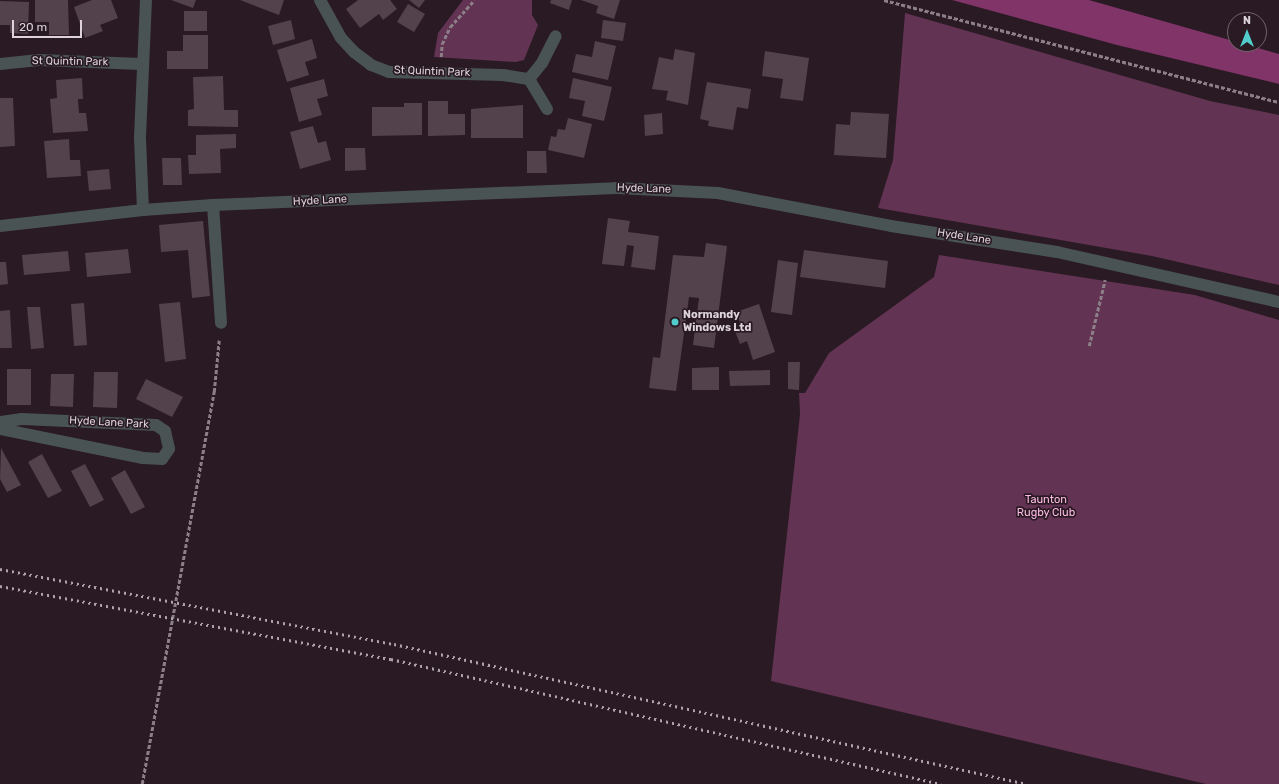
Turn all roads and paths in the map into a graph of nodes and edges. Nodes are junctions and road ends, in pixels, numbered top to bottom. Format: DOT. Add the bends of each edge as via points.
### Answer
graph roads {
  1 [pos="146,0"];
  2 [pos="320,0"];
  3 [pos="474,0"];
  4 [pos="884,0"];
  5 [pos="556,36"];
  6 [pos="0,64"];
  7 [pos="141,64"];
  8 [pos="440,72"];
  9 [pos="529,79"];
  10 [pos="1279,102"];
  11 [pos="547,109"];
  12 [pos="213,205"];
  13 [pos="143,210"];
  14 [pos="0,226"];
  15 [pos="1109,263"];
  16 [pos="1279,302"];
  17 [pos="221,323"];
  18 [pos="1089,346"];
  19 [pos="0,422"];
  20 [pos="0,430"];
  21 [pos="142,784"];
  1 -- 7 [label="street"];
  2 -- 8 [label="street, St Quintin Park" via="341,38 371,65 389,72"];
  3 -- 8 [label="path" via="450,27 442,44"];
  4 -- 10 [label="path"];
  5 -- 9 [label="street" via="542,64"];
  6 -- 7 [label="street, St Quintin Park" via="39,60"];
  7 -- 13 [label="street"];
  8 -- 9 [label="street, St Quintin Park"];
  9 -- 11 [label="street"];
  12 -- 13 [label="street, Hyde Lane"];
  12 -- 15 [label="street, Hyde Lane" via="616,188 718,193"];
  12 -- 17 [label="street"];
  13 -- 14 [label="street, Hyde Lane"];
  15 -- 16 [label="street, Hyde Lane"];
  15 -- 18 [label="path"];
  17 -- 21 [label="path" via="214,392"];
  19 -- 20 [label="street, Hyde Lane Park" via="22,419 156,425 165,431 169,449 162,459 143,458"];
}
